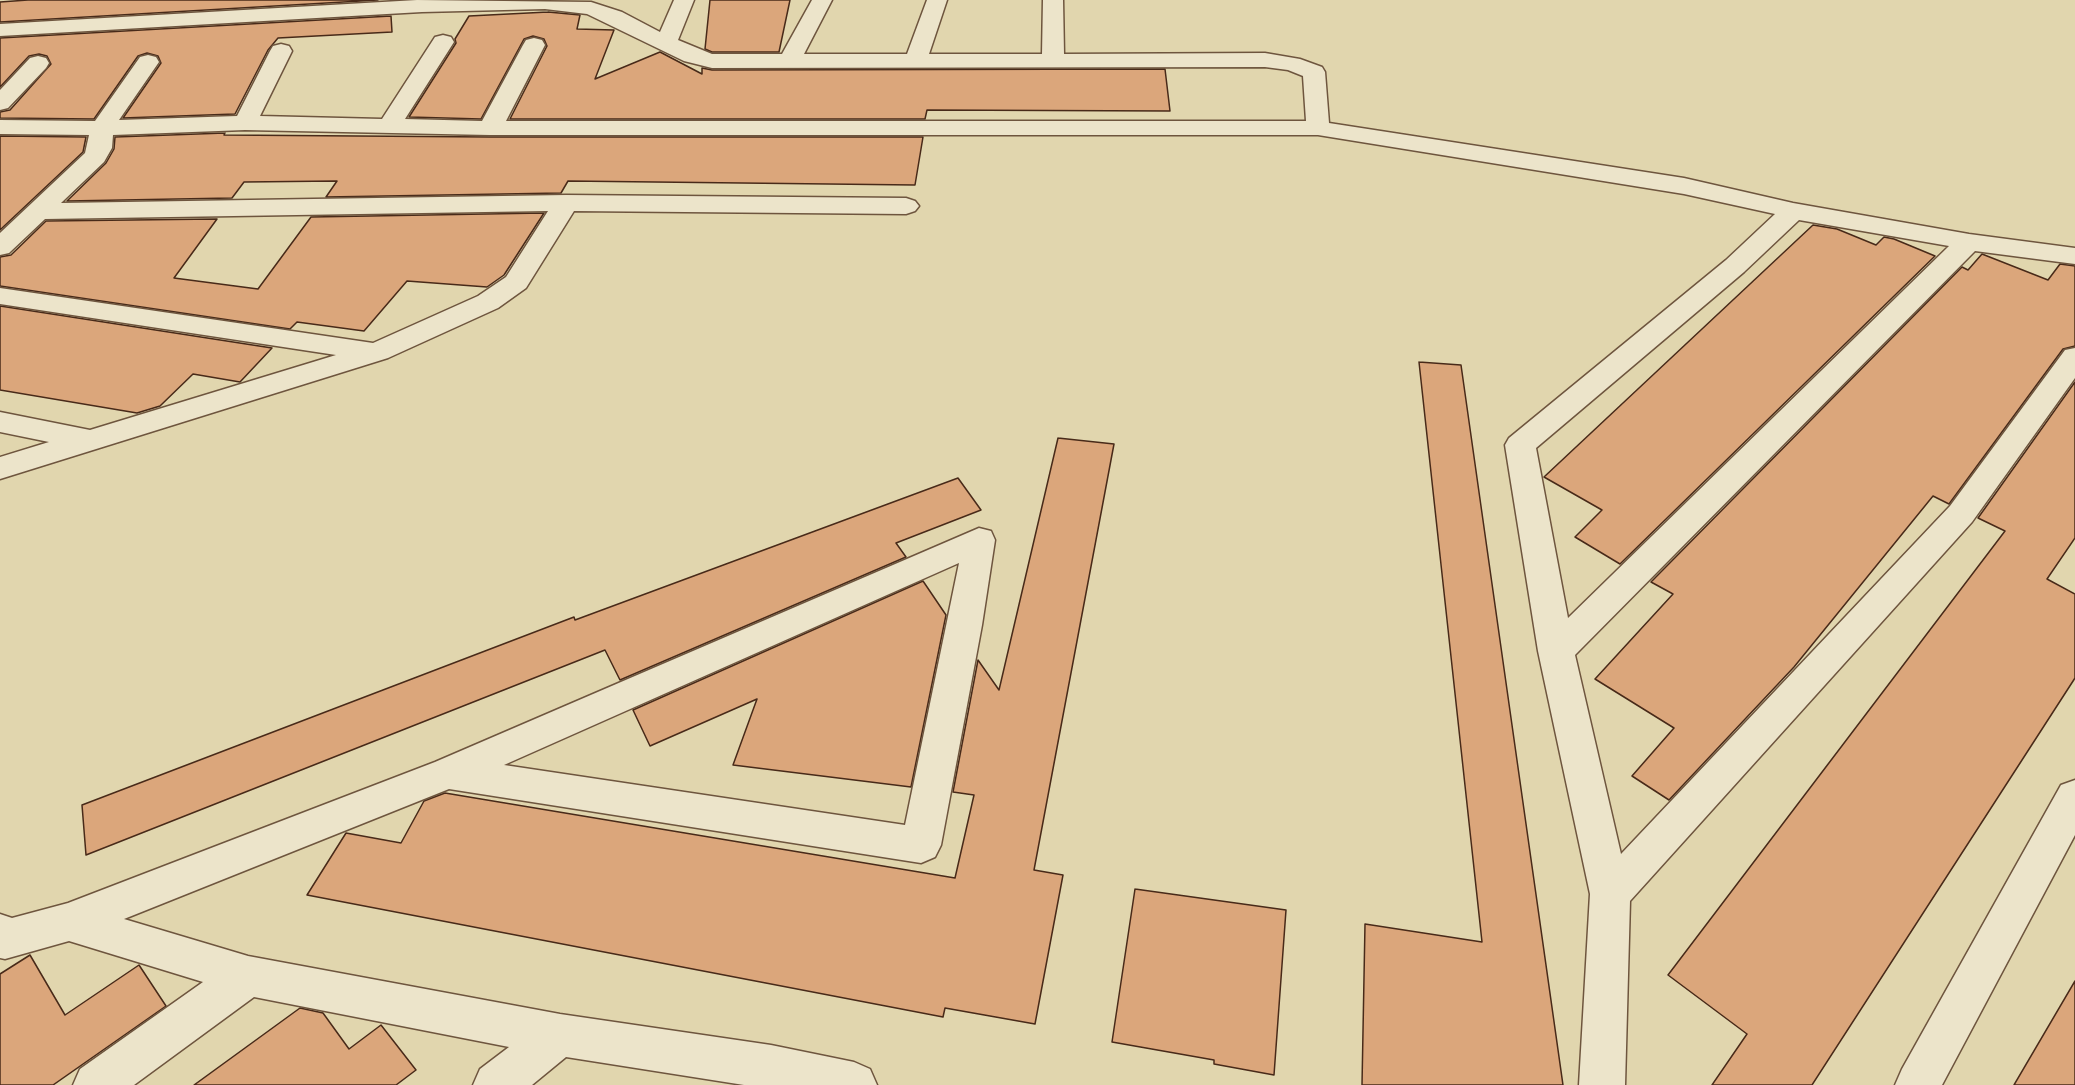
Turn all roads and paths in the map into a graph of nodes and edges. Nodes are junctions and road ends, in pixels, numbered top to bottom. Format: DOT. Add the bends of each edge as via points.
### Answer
graph roads {
  1 [pos="684,0"];
  2 [pos="822,0"];
  3 [pos="937,0"];
  4 [pos="1053,0"];
  5 [pos="545,1"];
  6 [pos="423,3"];
  7 [pos="0,30"];
  8 [pos="442,42"];
  9 [pos="666,44"];
  10 [pos="534,45"];
  11 [pos="282,51"];
  12 [pos="916,59"];
  13 [pos="1053,59"];
  14 [pos="148,62"];
  15 [pos="789,62"];
  16 [pos="39,63"];
  17 [pos="0,103"];
  18 [pos="245,123"];
  19 [pos="390,124"];
  20 [pos="0,128"];
  21 [pos="102,128"];
  22 [pos="490,128"];
  23 [pos="1318,128"];
  24 [pos="566,203"];
  25 [pos="906,206"];
  26 [pos="39,211"];
  27 [pos="1793,211"];
  28 [pos="1970,242"];
  29 [pos="0,247"];
  30 [pos="2075,256"];
  31 [pos="0,296"];
  32 [pos="378,352"];
  33 [pos="2075,357"];
  34 [pos="0,422"];
  35 [pos="90,439"];
  36 [pos="0,468"];
  37 [pos="1556,651"];
  38 [pos="448,773"];
  39 [pos="2075,797"];
  40 [pos="1610,894"];
  41 [pos="69,922"];
  42 [pos="2,938"];
  43 [pos="248,976"];
  44 [pos="560,1035"];
  45 [pos="762,1076"];
  46 [pos="96,1085"];
  47 [pos="496,1085"];
  48 [pos="854,1085"];
  49 [pos="1602,1085"];
  50 [pos="1918,1085"];
  1 -- 9 [label="street"];
  2 -- 15 [label="street"];
  3 -- 12 [label="street"];
  4 -- 13 [label="street"];
  5 -- 6 [label="street"];
  5 -- 9 [label="street" via="614,16"];
  6 -- 7 [label="street"];
  8 -- 19 [label="street"];
  9 -- 15 [label="street" via="712,61"];
  10 -- 22 [label="street"];
  11 -- 18 [label="street"];
  12 -- 13 [label="street"];
  12 -- 15 [label="street"];
  13 -- 23 [label="street" via="1265,60 1292,64 1314,72"];
  14 -- 21 [label="street"];
  16 -- 17 [label="street"];
  18 -- 19 [label="street"];
  18 -- 21 [label="street"];
  19 -- 22 [label="street"];
  20 -- 21 [label="street"];
  21 -- 26 [label="street" via="100,148 94,157"];
  22 -- 23 [label="street"];
  23 -- 27 [label="street" via="1684,186"];
  24 -- 25 [label="street"];
  24 -- 26 [label="street"];
  24 -- 32 [label="street" via="516,282 488,302"];
  26 -- 29 [label="street"];
  27 -- 28 [label="street"];
  27 -- 37 [label="street" via="1735,266 1520,446"];
  28 -- 30 [label="street"];
  28 -- 37 [label="street"];
  31 -- 32 [label="street"];
  32 -- 35 [label="street"];
  33 -- 40 [label="street" via="1961,514"];
  34 -- 35 [label="street"];
  35 -- 36 [label="street"];
  37 -- 40 [label="street"];
  38 -- 38 [label="street" via="849,597 980,540 921,845"];
  38 -- 41 [label="street"];
  39 -- 50 [label="street"];
  40 -- 49 [label="street"];
  41 -- 42 [label="street"];
  41 -- 43 [label="street"];
  43 -- 44 [label="street"];
  43 -- 46 [label="street"];
  44 -- 45 [label="street"];
  44 -- 47 [label="street"];
  45 -- 48 [label="street"];
}
